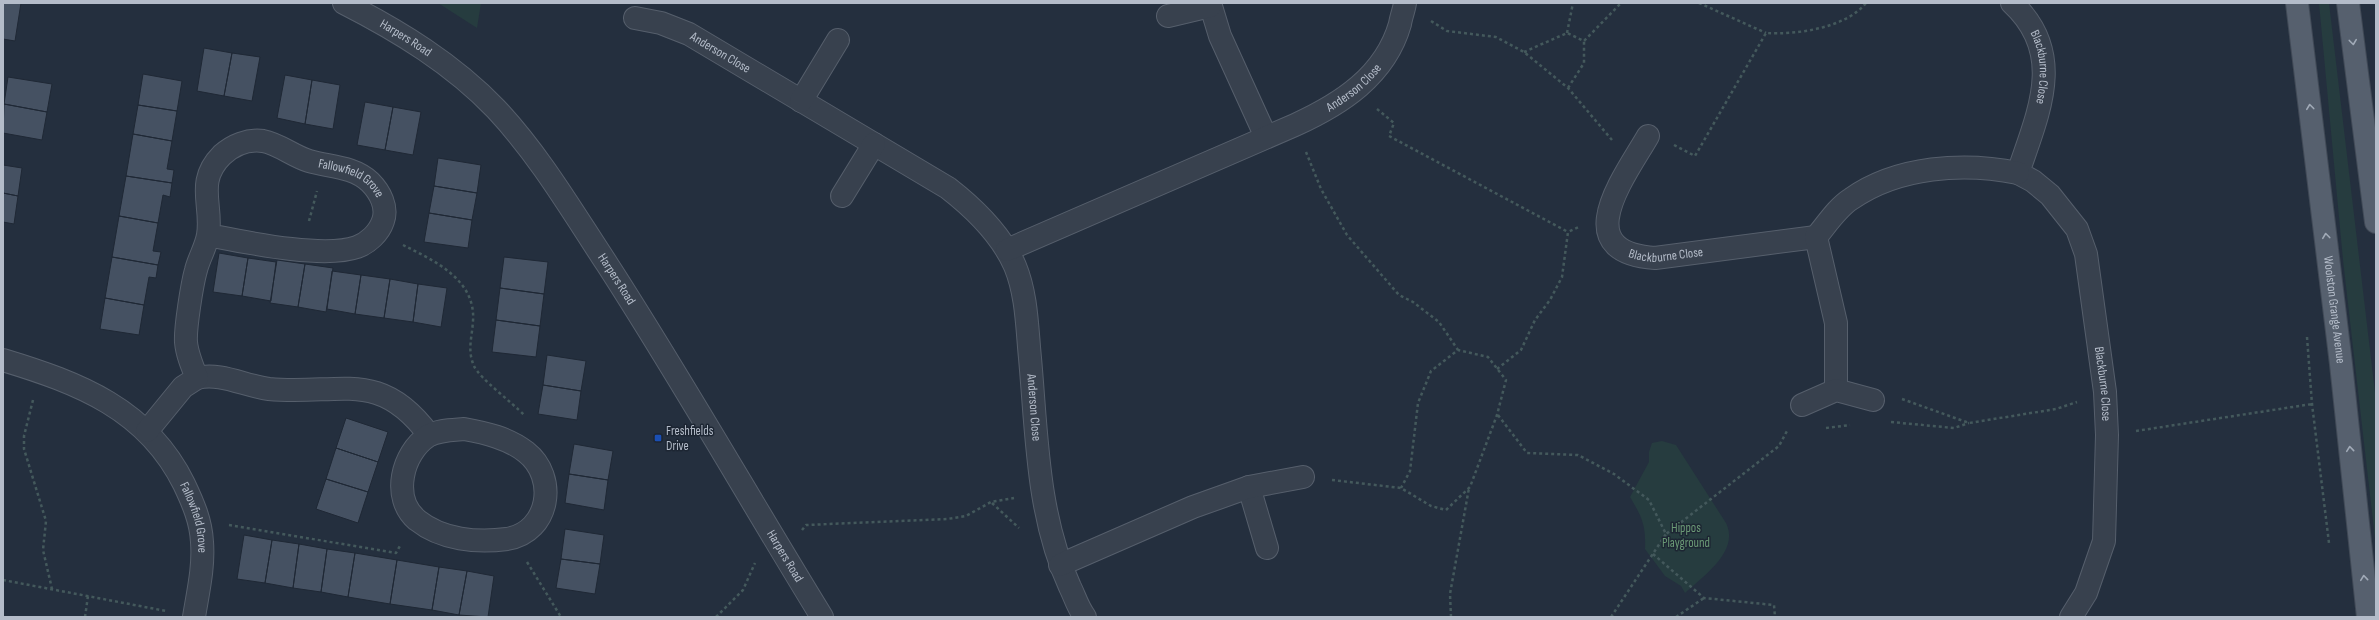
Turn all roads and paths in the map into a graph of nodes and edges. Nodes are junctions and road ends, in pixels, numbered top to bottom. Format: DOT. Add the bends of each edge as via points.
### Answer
graph roads {
  1 [pos="344,3"];
  2 [pos="1573,3"];
  3 [pos="1621,3"];
  4 [pos="1699,3"];
  5 [pos="1866,3"];
  6 [pos="2297,3"];
  7 [pos="2348,3"];
  8 [pos="1210,4"];
  9 [pos="1405,4"];
  10 [pos="2020,6"];
  11 [pos="1168,16"];
  12 [pos="634,18"];
  13 [pos="1566,33"];
  14 [pos="1766,34"];
  15 [pos="838,40"];
  16 [pos="1584,41"];
  17 [pos="1524,52"];
  18 [pos="1568,88"];
  19 [pos="1355,92"];
  20 [pos="800,101"];
  21 [pos="1295,126"];
  22 [pos="1648,136"];
  23 [pos="1266,137"];
  24 [pos="874,144"];
  25 [pos="324,164"];
  26 [pos="1632,164"];
  27 [pos="2018,173"];
  28 [pos="842,196"];
  29 [pos="1607,216"];
  30 [pos="2376,222"];
  31 [pos="379,230"];
  32 [pos="1568,232"];
  33 [pos="208,235"];
  34 [pos="1816,237"];
  35 [pos="302,249"];
  36 [pos="1006,250"];
  37 [pos="1458,350"];
  38 [pos="3,360"];
  39 [pos="1497,369"];
  40 [pos="40,371"];
  41 [pos="197,378"];
  42 [pos="1836,390"];
  43 [pos="2105,392"];
  44 [pos="1873,400"];
  45 [pos="2312,404"];
  46 [pos="1802,405"];
  47 [pos="1497,415"];
  48 [pos="528,420"];
  49 [pos="147,431"];
  50 [pos="429,435"];
  51 [pos="2107,435"];
  52 [pos="1303,477"];
  53 [pos="1250,487"];
  54 [pos="1470,487"];
  55 [pos="1401,488"];
  56 [pos="992,502"];
  57 [pos="199,520"];
  58 [pos="417,520"];
  59 [pos="797,534"];
  60 [pos="1666,534"];
  61 [pos="512,538"];
  62 [pos="1267,548"];
  63 [pos="1653,554"];
  64 [pos="756,561"];
  65 [pos="1060,565"];
  66 [pos="3,580"];
  67 [pos="52,590"];
  68 [pos="88,596"];
  69 [pos="1704,598"];
  70 [pos="85,617"];
  71 [pos="194,617"];
  72 [pos="561,617"];
  73 [pos="716,617"];
  74 [pos="822,617"];
  75 [pos="1084,617"];
  76 [pos="1451,617"];
  77 [pos="1611,617"];
  78 [pos="1676,617"];
  79 [pos="1775,617"];
  80 [pos="2071,617"];
  81 [pos="2368,617"];
  1 -- 74 [label="street, Harpers Road" via="393,28 446,66 496,108 538,158 637,310"];
  2 -- 13 [label="path"];
  3 -- 16 [label="path"];
  4 -- 14 [label="path"];
  5 -- 14 [label="path" via="1857,14 1809,31"];
  81 -- 6 [label="main road, Woolston Grange Avenue, one-way" via="2341,364"];
  7 -- 30 [label="main road, one-way"];
  8 -- 11 [label="street"];
  8 -- 23 [label="street" via="1220,36"];
  9 -- 17 [label="path" via="1447,31 1496,37"];
  9 -- 19 [label="street, Anderson Close" via="1396,37 1385,57"];
  10 -- 27 [label="street, Blackburne Close" via="2039,42 2045,78 2042,100"];
  12 -- 20 [label="street, Anderson Close" via="661,23 689,34"];
  13 -- 16 [label="path"];
  13 -- 17 [label="path"];
  14 -- 22 [label="path" via="1695,156 1679,146"];
  15 -- 20 [label="street"];
  16 -- 18 [label="path" via="1584,63"];
  17 -- 18 [label="path"];
  18 -- 26 [label="path"];
  19 -- 21 [label="street, Anderson Close" via="1338,104"];
  19 -- 32 [label="path" via="1394,123 1389,136"];
  20 -- 24 [label="street, Anderson Close"];
  21 -- 23 [label="street, Anderson Close"];
  21 -- 37 [label="path" via="1321,189 1347,235 1400,295 1439,322"];
  22 -- 26 [label="street"];
  23 -- 36 [label="street, Anderson Close"];
  24 -- 28 [label="street"];
  24 -- 36 [label="street, Anderson Close" via="948,188 968,204 984,220"];
  25 -- 31 [label="street, Fallowfield Grove" via="361,175 378,192 385,213"];
  25 -- 33 [label="street, Fallowfield Grove" via="309,161 263,141 248,141 234,146 222,155 207,181"];
  25 -- 35 [label="path"];
  26 -- 29 [label="street" via="1611,202"];
  27 -- 34 [label="street, Blackburne Close" via="1969,166 1939,169 1888,180 1851,199"];
  27 -- 43 [label="street, Blackburne Close" via="2050,195 2077,229 2086,254"];
  29 -- 32 [label="path"];
  29 -- 34 [label="street, Blackburne Close" via="1607,228 1614,242 1624,251 1638,257 1655,258"];
  31 -- 35 [label="street" via="365,243 347,250"];
  31 -- 48 [label="path" via="452,273 468,293 473,320 469,349 474,368"];
  32 -- 39 [label="path" via="1559,283 1535,320 1521,350"];
  33 -- 35 [label="street"];
  33 -- 41 [label="street, Fallowfield Grove" via="196,270 186,340 189,359"];
  34 -- 42 [label="street" via="1836,323"];
  36 -- 65 [label="street, Anderson Close" via="1015,266 1026,310 1041,492 1048,529"];
  37 -- 39 [label="path" via="1488,357"];
  37 -- 55 [label="path" via="1431,371 1418,403 1410,471"];
  38 -- 40 [label="street, Fallowfield Grove"];
  39 -- 47 [label="path" via="1506,380"];
  40 -- 49 [label="street, Fallowfield Grove" via="105,399"];
  40 -- 67 [label="path" via="24,436 24,449 46,521 43,550"];
  41 -- 49 [label="street" via="183,387"];
  41 -- 50 [label="street" via="213,376 268,388 303,390 336,387 364,390 388,397 404,406"];
  42 -- 44 [label="street"];
  42 -- 46 [label="street"];
  43 -- 44 [label="path" via="2056,409 1969,423 1892,396"];
  43 -- 51 [label="street, Blackburne Close"];
  45 -- 51 [label="path"];
  46 -- 60 [label="path" via="1779,446"];
  47 -- 54 [label="path"];
  47 -- 60 [label="path" via="1527,453 1578,455 1614,474 1649,500"];
  49 -- 57 [label="street, Fallowfield Grove" via="176,468"];
  50 -- 58 [label="street" via="409,457 403,475 402,492 406,507"];
  50 -- 61 [label="street" via="444,430 464,429 487,433 512,443 527,453 544,479 544,510 527,531"];
  51 -- 80 [label="street, Blackburne Close" via="2104,541 2086,593"];
  52 -- 53 [label="street"];
  52 -- 55 [label="path"];
  53 -- 62 [label="street"];
  53 -- 65 [label="street" via="1193,507"];
  54 -- 55 [label="path" via="1446,510 1431,506"];
  54 -- 76 [label="path" via="1450,594"];
  56 -- 59 [label="path" via="966,516 806,524"];
  57 -- 58 [label="path" via="396,553"];
  57 -- 71 [label="street, Fallowfield Grove" via="203,560"];
  58 -- 61 [label="street" via="457,538 477,541"];
  60 -- 63 [label="path"];
  61 -- 72 [label="path"];
  63 -- 69 [label="path"];
  63 -- 77 [label="path"];
  64 -- 73 [label="path" via="743,590"];
  65 -- 75 [label="street, Anderson Close"];
  66 -- 67 [label="path"];
  67 -- 68 [label="path"];
  68 -- 70 [label="path"];
  68 -- 71 [label="path"];
  69 -- 78 [label="path"];
  69 -- 79 [label="path" via="1774,605"];
}
